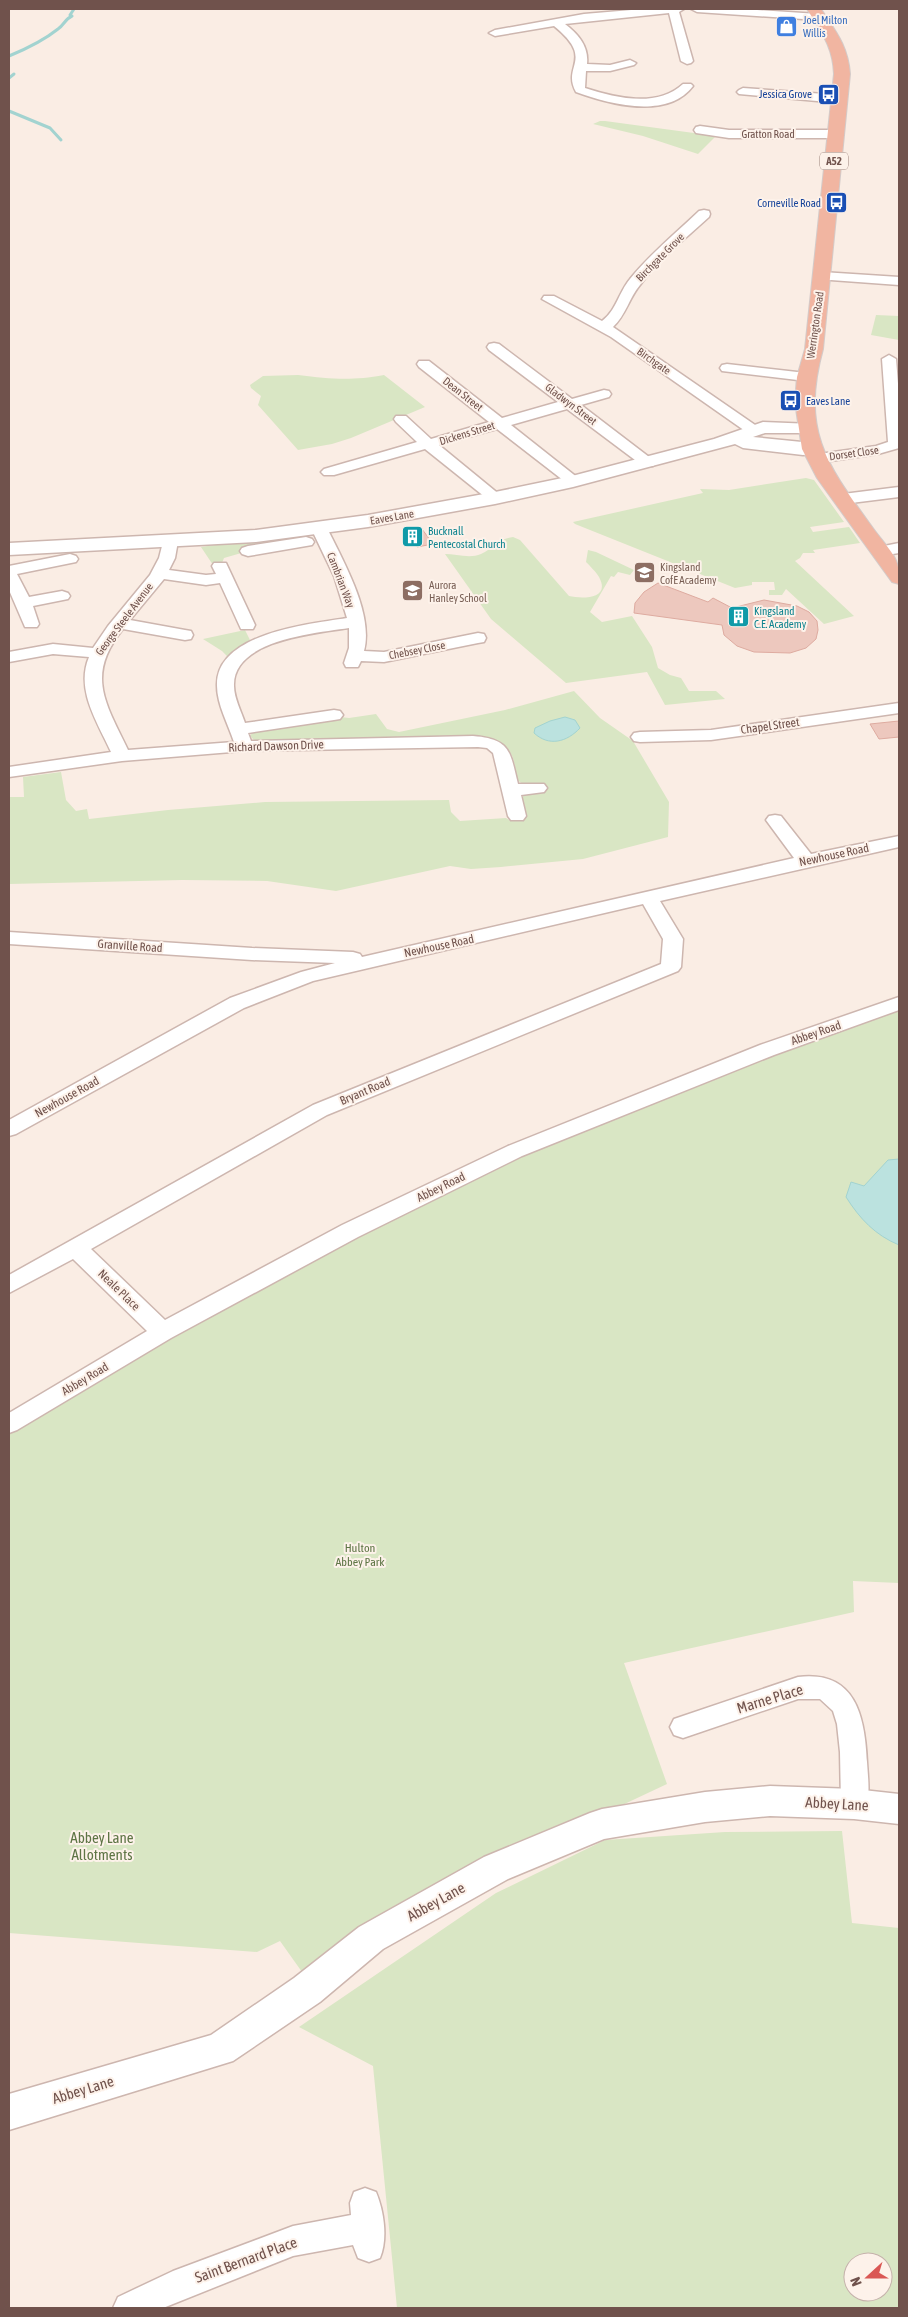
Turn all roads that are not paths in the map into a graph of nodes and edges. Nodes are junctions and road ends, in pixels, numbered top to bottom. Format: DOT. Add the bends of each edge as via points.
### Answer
graph roads {
  1 [pos="552,9"];
  2 [pos="673,9"];
  3 [pos="679,9"];
  4 [pos="697,9"];
  5 [pos="816,13"];
  6 [pos="559,21"];
  7 [pos="495,33"];
  8 [pos="687,61"];
  9 [pos="628,65"];
  10 [pos="579,67"];
  11 [pos="686,86"];
  12 [pos="743,92"];
  13 [pos="839,98"];
  14 [pos="700,130"];
  15 [pos="836,134"];
  16 [pos="704,214"];
  17 [pos="822,276"];
  18 [pos="899,281"];
  19 [pos="550,299"];
  20 [pos="603,327"];
  21 [pos="494,347"];
  22 [pos="889,359"];
  23 [pos="424,364"];
  24 [pos="727,368"];
  25 [pos="806,377"];
  26 [pos="604,394"];
  27 [pos="570,403"];
  28 [pos="402,419"];
  29 [pos="500,424"];
  30 [pos="807,428"];
  31 [pos="753,430"];
  32 [pos="720,443"];
  33 [pos="429,445"];
  34 [pos="814,453"];
  35 [pos="648,463"];
  36 [pos="329,472"];
  37 [pos="573,481"];
  38 [pos="899,492"];
  39 [pos="494,498"];
  40 [pos="842,499"];
  41 [pos="319,528"];
  42 [pos="288,538"];
  43 [pos="174,541"];
  44 [pos="306,542"];
  45 [pos="9,549"];
  46 [pos="890,550"];
  47 [pos="248,551"];
  48 [pos="70,559"];
  49 [pos="9,573"];
  50 [pos="158,573"];
  51 [pos="899,578"];
  52 [pos="62,596"];
  53 [pos="24,602"];
  54 [pos="259,612"];
  55 [pos="356,622"];
  56 [pos="120,623"];
  57 [pos="31,624"];
  58 [pos="185,635"];
  59 [pos="478,638"];
  60 [pos="98,653"];
  61 [pos="9,657"];
  62 [pos="354,660"];
  63 [pos="899,708"];
  64 [pos="334,715"];
  65 [pos="238,729"];
  66 [pos="640,737"];
  67 [pos="244,746"];
  68 [pos="122,756"];
  69 [pos="9,772"];
  70 [pos="538,788"];
  71 [pos="511,790"];
  72 [pos="517,816"];
  73 [pos="775,820"];
  74 [pos="899,842"];
  75 [pos="806,861"];
  76 [pos="649,898"];
  77 [pos="9,938"];
  78 [pos="252,954"];
  79 [pos="376,959"];
  80 [pos="262,992"];
  81 [pos="899,1003"];
  82 [pos="9,1129"];
  83 [pos="76,1248"];
  84 [pos="9,1285"];
  85 [pos="163,1332"];
  86 [pos="9,1424"];
  87 [pos="683,1727"];
  88 [pos="854,1804"];
  89 [pos="899,1809"];
  90 [pos="9,2112"];
  91 [pos="367,2226"];
  92 [pos="129,2308"];
  1 -- 6 [label="street"];
  2 -- 3 [label="street"];
  2 -- 6 [label="street"];
  2 -- 8 [label="street"];
  4 -- 5 [label="street"];
  5 -- 13 [label="highway, Werrington Road / A52" via="837,45 842,74"];
  6 -- 7 [label="street"];
  6 -- 10 [label="street" via="578,42 582,56"];
  9 -- 10 [label="street"];
  10 -- 11 [label="street" via="577,80 580,90 591,94 649,103 676,96"];
  12 -- 13 [label="street"];
  13 -- 15 [label="highway, Werrington Road / A52"];
  14 -- 15 [label="street, Gratton Road" via="729,134"];
  15 -- 17 [label="highway, Werrington Road / A52"];
  16 -- 20 [label="street, Birchgate Grove" via="638,278 614,320"];
  17 -- 18 [label="street"];
  17 -- 25 [label="highway, Werrington Road / A52" via="814,349"];
  19 -- 20 [label="street, Birchgate"];
  20 -- 31 [label="street, Birchgate"];
  21 -- 27 [label="street, Gladwyn Street"];
  22 -- 34 [label="street, Dorset Close" via="896,444 878,450"];
  23 -- 29 [label="street, Dean Street"];
  24 -- 25 [label="street"];
  25 -- 30 [label="highway, Werrington Road / A52"];
  26 -- 27 [label="street, Dickens Street"];
  27 -- 29 [label="street, Dickens Street"];
  27 -- 35 [label="street, Gladwyn Street"];
  28 -- 33 [label="street"];
  29 -- 33 [label="street, Dickens Street"];
  29 -- 37 [label="street, Dean Street"];
  30 -- 31 [label="street, Eaves Lane"];
  30 -- 34 [label="highway, Werrington Road / A52"];
  31 -- 32 [label="street, Eaves Lane"];
  32 -- 34 [label="street, Eaves Lane" via="766,442"];
  32 -- 35 [label="street, Eaves Lane"];
  33 -- 36 [label="street, Dickens Street"];
  33 -- 39 [label="street"];
  34 -- 40 [label="highway, Werrington Road / A52"];
  35 -- 37 [label="street, Eaves Lane"];
  37 -- 39 [label="street, Eaves Lane"];
  38 -- 40 [label="street"];
  39 -- 41 [label="street, Eaves Lane"];
  40 -- 46 [label="highway, Werrington Road / A52"];
  41 -- 42 [label="street, Eaves Lane"];
  41 -- 55 [label="street, Cambrian Way" via="342,577"];
  42 -- 43 [label="street, Eaves Lane"];
  42 -- 44 [label="street"];
  42 -- 47 [label="street"];
  43 -- 45 [label="street, Eaves Lane"];
  43 -- 50 [label="street, George Steele Avenue"];
  46 -- 51 [label="highway, Werrington Road / A52"];
  48 -- 49 [label="street"];
  49 -- 53 [label="street"];
  50 -- 54 [label="street" via="206,580 222,572 245,620"];
  50 -- 56 [label="street, George Steele Avenue"];
  52 -- 53 [label="street"];
  53 -- 57 [label="street"];
  55 -- 62 [label="street, Cambrian Way"];
  55 -- 65 [label="street" via="289,633 266,640 238,656 225,684"];
  56 -- 58 [label="street"];
  56 -- 60 [label="street, George Steele Avenue"];
  59 -- 62 [label="street, Chebsey Close"];
  60 -- 61 [label="street" via="53,649"];
  60 -- 68 [label="street, George Steele Avenue" via="94,660 92,685"];
  63 -- 66 [label="street, Chapel Street" via="711,735"];
  64 -- 65 [label="street"];
  65 -- 67 [label="street"];
  67 -- 68 [label="street, Richard Dawson Drive"];
  67 -- 71 [label="street, Richard Dawson Drive" via="491,743 502,753"];
  68 -- 69 [label="street, Richard Dawson Drive"];
  70 -- 71 [label="street"];
  71 -- 72 [label="street, Richard Dawson Drive"];
  73 -- 75 [label="street"];
  74 -- 75 [label="street, Newhouse Road"];
  75 -- 76 [label="street, Newhouse Road"];
  76 -- 79 [label="street, Newhouse Road"];
  76 -- 83 [label="street, Bryant Road" via="673,939 671,967 320,1110"];
  77 -- 78 [label="street, Granville Road"];
  78 -- 79 [label="street, Granville Road"];
  78 -- 80 [label="street" via="263,966 267,977"];
  79 -- 80 [label="street, Newhouse Road" via="308,976"];
  80 -- 82 [label="street, Newhouse Road"];
  81 -- 85 [label="street, Abbey Road" via="767,1050 515,1151 350,1231"];
  83 -- 84 [label="street, Bryant Road"];
  83 -- 85 [label="street, Neale Place"];
  85 -- 86 [label="street, Abbey Road"];
  87 -- 88 [label="street, Marne Place" via="798,1688 823,1689 838,1699 847,1715 853,1756"];
  88 -- 89 [label="street, Abbey Lane"];
  88 -- 90 [label="street, Abbey Lane" via="736,1803 602,1824 496,1868 371,1938 307,1990 220,2049"];
  91 -- 92 [label="street, Saint Bernard Place" via="293,2241"];
}
